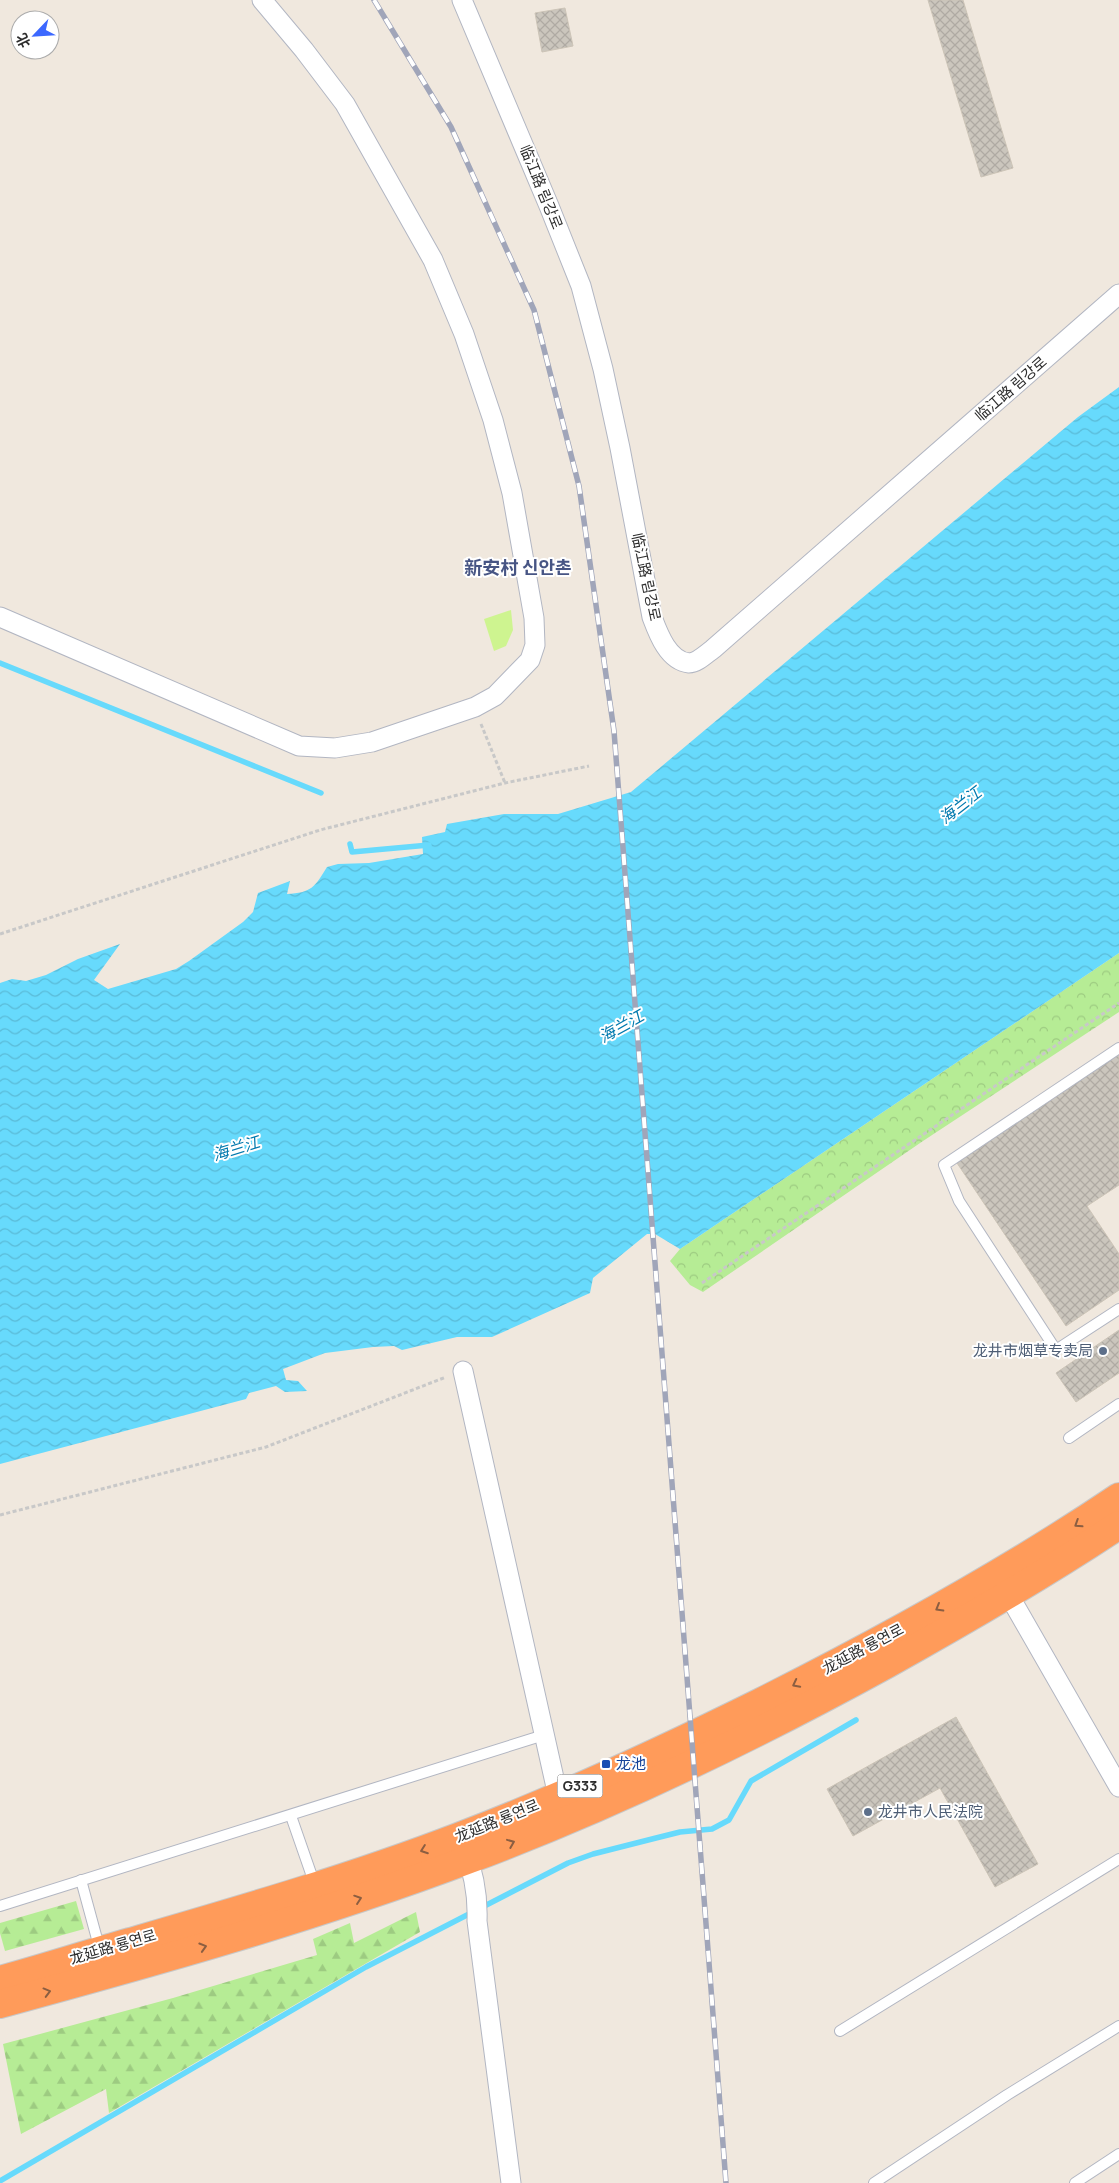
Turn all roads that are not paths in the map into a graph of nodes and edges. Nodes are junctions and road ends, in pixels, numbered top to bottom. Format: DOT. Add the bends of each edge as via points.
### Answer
graph roads {
  1 [pos="262,0"];
  2 [pos="462,0"];
  3 [pos="1119,294"];
  4 [pos="0,617"];
  5 [pos="1119,1048"];
  6 [pos="1119,1309"];
  7 [pos="463,1371"];
  8 [pos="1119,1404"];
  9 [pos="1069,1438"];
  10 [pos="1119,1497"];
  11 [pos="1119,1525"];
  12 [pos="1003,1584"];
  13 [pos="544,1735"];
  14 [pos="1119,1788"];
  15 [pos="558,1796"];
  16 [pos="291,1816"];
  17 [pos="464,1848"];
  18 [pos="1119,1859"];
  19 [pos="82,1880"];
  20 [pos="316,1886"];
  21 [pos="0,1906"];
  22 [pos="100,1951"];
  23 [pos="0,1980"];
  24 [pos="0,2004"];
  25 [pos="1119,2026"];
  26 [pos="840,2030"];
  27 [pos="1119,2154"];
  28 [pos="511,2183"];
  29 [pos="874,2183"];
  30 [pos="1075,2183"];
  1 -- 4 [label="street" via="345,104 433,260 464,334 494,420 512,493 534,618 535,645 530,660 495,696 475,707 372,742 335,748 299,746"];
  2 -- 3 [label="street, 临江路 림강로" via="581,286 620,448 652,617 662,642 678,658 689,663 713,649"];
  5 -- 6 [label="lane" via="944,1166 959,1201 1056,1350"];
  7 -- 13 [label="street"];
  8 -- 9 [label="lane"];
  10 -- 12 [label="highway, 龙延路 룡연로 / G333, one-way" via="1051,1542"];
  11 -- 12 [label="highway, 龙延路 룡연로 / G333"];
  12 -- 14 [label="street"];
  12 -- 15 [label="highway, 龙延路 룡연로 / G333, one-way" via="691,1737"];
  17 -- 12 [label="highway, 龙延路 룡연로 / G333, one-way" via="693,1765 846,1686"];
  13 -- 15 [label="street"];
  13 -- 16 [label="lane"];
  15 -- 17 [label="highway, 龙延路 룡연로 / G333"];
  16 -- 19 [label="lane"];
  16 -- 20 [label="lane"];
  17 -- 20 [label="highway, 龙延路 룡연로 / G333, one-way"];
  24 -- 17 [label="highway, 龙延路 룡연로 / G333, one-way" via="295,1920"];
  17 -- 28 [label="street" via="477,1913"];
  18 -- 26 [label="lane"];
  19 -- 21 [label="lane"];
  19 -- 22 [label="lane"];
  20 -- 22 [label="highway, 龙延路 룡연로 / G333"];
  22 -- 23 [label="highway, 龙延路 룡연로 / G333"];
  25 -- 29 [label="lane"];
  27 -- 30 [label="lane"];
}
